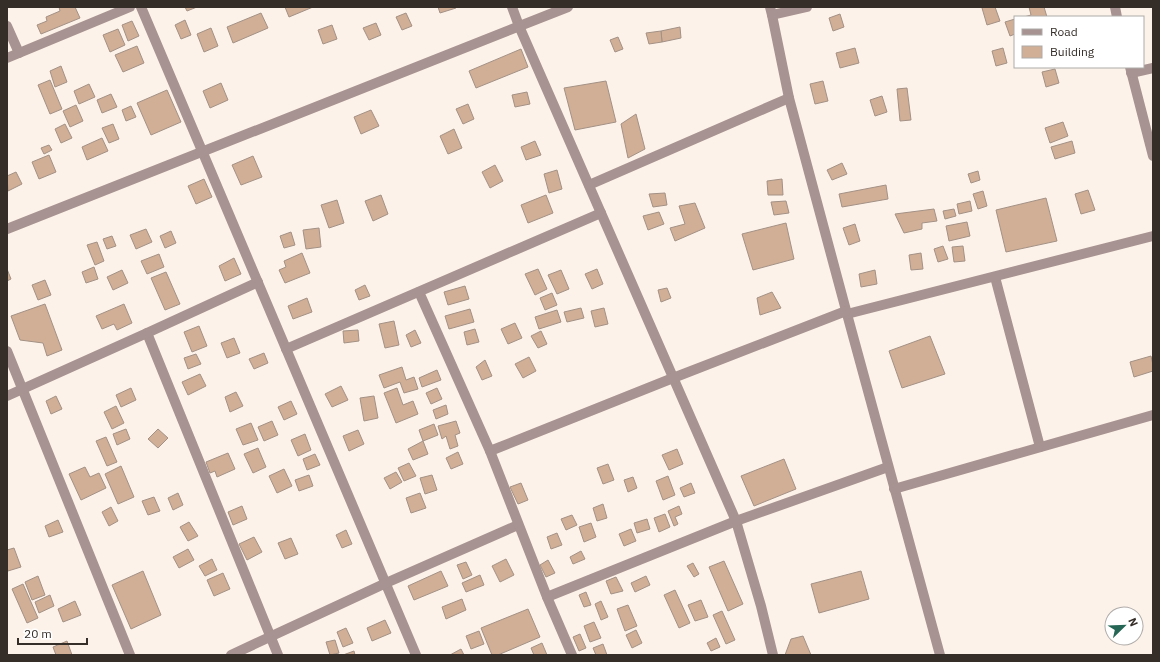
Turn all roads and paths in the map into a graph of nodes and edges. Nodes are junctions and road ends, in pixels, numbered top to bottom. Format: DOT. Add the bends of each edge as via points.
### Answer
graph roads {
  1 [pos="130,7"];
  2 [pos="141,7"];
  3 [pos="512,7"];
  4 [pos="568,7"];
  5 [pos="807,7"];
  6 [pos="771,11"];
  7 [pos="7,26"];
  8 [pos="519,26"];
  9 [pos="19,53"];
  10 [pos="7,58"];
  11 [pos="1153,68"];
  12 [pos="1131,70"];
  13 [pos="789,98"];
  14 [pos="203,152"];
  15 [pos="1153,156"];
  16 [pos="589,185"];
  17 [pos="601,212"];
  18 [pos="7,229"];
  19 [pos="1153,236"];
  20 [pos="995,276"];
  21 [pos="258,282"];
  22 [pos="419,292"];
  23 [pos="846,313"];
  24 [pos="147,333"];
  25 [pos="286,349"];
  26 [pos="7,351"];
  27 [pos="673,378"];
  28 [pos="23,389"];
  29 [pos="7,396"];
  30 [pos="1153,415"];
  31 [pos="1040,447"];
  32 [pos="490,451"];
  33 [pos="888,466"];
  34 [pos="894,489"];
  35 [pos="736,521"];
  36 [pos="518,525"];
  37 [pos="386,582"];
  38 [pos="547,597"];
  39 [pos="271,636"];
  40 [pos="130,655"];
  41 [pos="231,655"];
  42 [pos="278,655"];
  43 [pos="416,655"];
  44 [pos="572,655"];
  45 [pos="773,655"];
  46 [pos="940,655"];
  1 -- 9 [label="street"];
  2 -- 14 [label="street"];
  3 -- 8 [label="street"];
  4 -- 8 [label="street"];
  5 -- 6 [label="street"];
  6 -- 13 [label="street"];
  7 -- 9 [label="street"];
  8 -- 14 [label="street"];
  8 -- 16 [label="street"];
  9 -- 10 [label="street"];
  11 -- 12 [label="street"];
  12 -- 15 [label="street"];
  13 -- 16 [label="street"];
  13 -- 23 [label="street"];
  14 -- 18 [label="street"];
  14 -- 21 [label="street"];
  16 -- 17 [label="street"];
  17 -- 22 [label="street"];
  17 -- 27 [label="street"];
  19 -- 20 [label="street"];
  20 -- 23 [label="street"];
  20 -- 31 [label="street"];
  21 -- 24 [label="street"];
  21 -- 25 [label="street"];
  22 -- 25 [label="street"];
  22 -- 32 [label="street"];
  23 -- 27 [label="street"];
  23 -- 33 [label="street"];
  24 -- 28 [label="street"];
  24 -- 39 [label="street"];
  25 -- 37 [label="street"];
  26 -- 28 [label="street"];
  27 -- 32 [label="street"];
  27 -- 35 [label="street"];
  28 -- 29 [label="street"];
  28 -- 40 [label="street"];
  30 -- 31 [label="street"];
  31 -- 34 [label="street"];
  32 -- 36 [label="street"];
  33 -- 34 [label="street"];
  33 -- 35 [label="street"];
  34 -- 46 [label="street"];
  35 -- 38 [label="street"];
  35 -- 45 [label="street"];
  36 -- 37 [label="street"];
  36 -- 38 [label="street"];
  37 -- 39 [label="street"];
  37 -- 43 [label="street"];
  38 -- 44 [label="street"];
  39 -- 41 [label="street"];
  39 -- 42 [label="street"];
}
